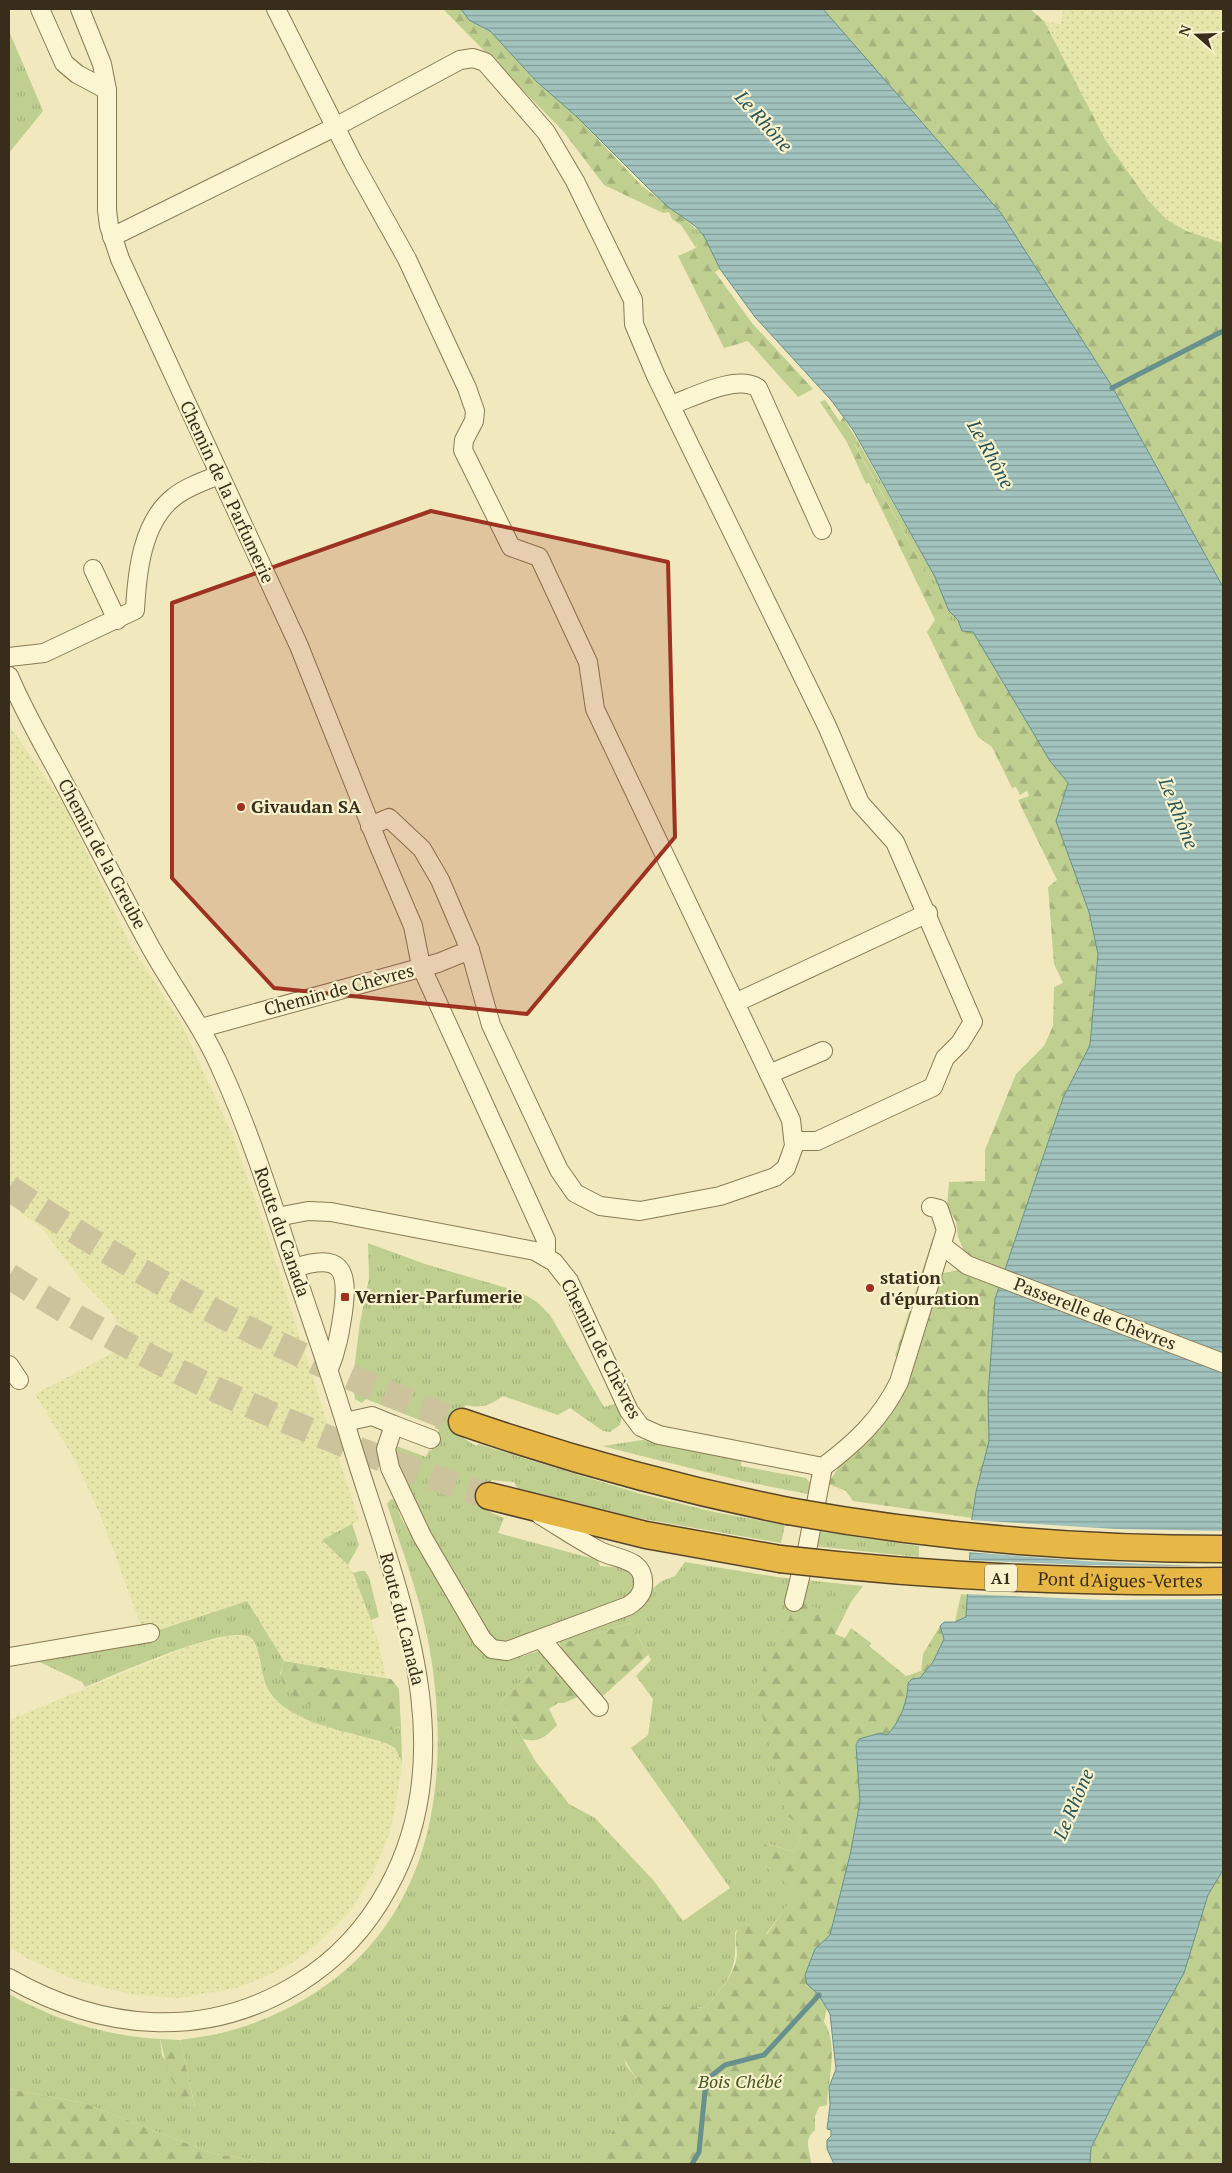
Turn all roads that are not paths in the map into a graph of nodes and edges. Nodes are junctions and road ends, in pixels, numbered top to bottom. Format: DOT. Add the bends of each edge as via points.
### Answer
graph roads {
  1 [pos="40,9"];
  2 [pos="80,9"];
  3 [pos="276,9"];
  4 [pos="107,90"];
  5 [pos="337,126"];
  6 [pos="112,237"];
  7 [pos="671,405"];
  8 [pos="219,475"];
  9 [pos="822,530"];
  10 [pos="94,569"];
  11 [pos="117,620"];
  12 [pos="9,657"];
  13 [pos="9,676"];
  14 [pos="370,826"];
  15 [pos="928,913"];
  16 [pos="470,950"];
  17 [pos="421,966"];
  18 [pos="735,1003"];
  19 [pos="201,1028"];
  20 [pos="823,1051"];
  21 [pos="769,1074"];
  22 [pos="795,1141"];
  23 [pos="931,1207"];
  24 [pos="278,1217"];
  25 [pos="943,1246"];
  26 [pos="546,1257"];
  27 [pos="294,1268"];
  28 [pos="1223,1363"];
  29 [pos="9,1365"];
  30 [pos="329,1369"];
  31 [pos="19,1380"];
  32 [pos="345,1422"];
  33 [pos="462,1422"];
  34 [pos="394,1425"];
  35 [pos="431,1439"];
  36 [pos="823,1467"];
  37 [pos="489,1496"];
  38 [pos="525,1506"];
  39 [pos="1223,1549"];
  40 [pos="1223,1581"];
  41 [pos="794,1602"];
  42 [pos="150,1634"];
  43 [pos="541,1639"];
  44 [pos="9,1656"];
  45 [pos="599,1707"];
  46 [pos="9,1978"];
  1 -- 4 [label="street" via="64,63"];
  2 -- 4 [label="street, Chemin de la Parfumerie" via="102,64"];
  3 -- 5 [label="street"];
  4 -- 6 [label="street, Chemin de la Parfumerie" via="107,210"];
  5 -- 6 [label="street"];
  5 -- 7 [label="street" via="456,62 473,58 486,62 546,132 575,181 632,300 634,324"];
  5 -- 18 [label="street" via="406,259 467,388 475,411 463,450 511,547 539,557 588,662 594,709"];
  6 -- 8 [label="street, Chemin de la Parfumerie"];
  7 -- 9 [label="street" via="736,382 750,383 758,388"];
  7 -- 15 [label="street" via="827,726 860,803 895,842"];
  8 -- 11 [label="street" via="175,496 157,514 147,537 136,585 135,610"];
  8 -- 14 [label="street, Chemin de la Parfumerie" via="299,646"];
  10 -- 11 [label="street"];
  11 -- 12 [label="street" via="44,653"];
  13 -- 19 [label="street, Chemin de la Greube" via="153,951"];
  14 -- 16 [label="street" via="389,818 422,848 440,880"];
  14 -- 17 [label="street, Chemin de la Parfumerie" via="414,926"];
  15 -- 18 [label="street"];
  15 -- 22 [label="street" via="973,1022 960,1044 945,1058 934,1087 817,1141"];
  16 -- 17 [label="street"];
  16 -- 22 [label="street" via="490,1025 559,1170 568,1185 584,1199 621,1210 640,1211 720,1196 780,1174 791,1161"];
  17 -- 19 [label="street, Chemin de Chèvres"];
  17 -- 26 [label="street, Chemin de Chèvres" via="546,1240"];
  18 -- 21 [label="street"];
  19 -- 24 [label="street, Route du Canada" via="242,1117"];
  20 -- 21 [label="street"];
  21 -- 22 [label="street" via="791,1120"];
  23 -- 25 [label="street" via="939,1209 946,1230"];
  24 -- 26 [label="street" via="308,1211 331,1212 524,1248"];
  24 -- 27 [label="street, Route du Canada"];
  25 -- 28 [label="street, Passerelle de Chèvres" via="964,1264"];
  25 -- 36 [label="street" via="891,1399 863,1435"];
  26 -- 36 [label="street, Chemin de Chèvres" via="569,1281 629,1412 641,1427 659,1435"];
  27 -- 30 [label="street, Route du Canada"];
  27 -- 30 [label="street" via="327,1262 338,1267 344,1278 346,1291 337,1349"];
  29 -- 31 [label="street"];
  30 -- 32 [label="street, Route du Canada"];
  32 -- 34 [label="street" via="372,1416"];
  32 -- 46 [label="street, Route du Canada" via="401,1600 418,1678 422,1720 422,1779 414,1824 399,1868 377,1907 351,1940 302,1982 260,2003 209,2019 157,2023 113,2018 55,2001"];
  33 -- 39 [label="highway, Pont d'Aigues-Vertes / A1, bridge" via="635,1475 788,1511 994,1540"];
  34 -- 35 [label="street"];
  34 -- 43 [label="street" via="386,1449 390,1468 422,1536 482,1639 492,1649 503,1652"];
  36 -- 41 [label="street"];
  37 -- 38 [label="highway, A1"];
  38 -- 40 [label="highway, Pont d'Aigues-Vertes / A1, bridge" via="646,1536 780,1559 911,1573 1026,1579"];
  38 -- 43 [label="street" via="601,1552 633,1562 641,1572 644,1586 634,1602"];
  42 -- 44 [label="street"];
  43 -- 45 [label="street"];
}
